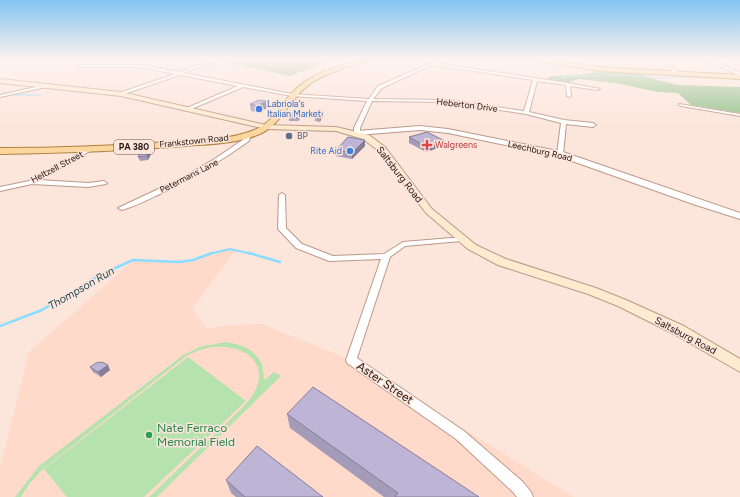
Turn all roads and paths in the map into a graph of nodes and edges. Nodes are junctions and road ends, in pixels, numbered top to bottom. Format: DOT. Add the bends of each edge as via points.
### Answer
graph roads {
  1 [pos="20,83"];
  2 [pos="152,83"];
  3 [pos="229,83"];
  4 [pos="308,83"];
  5 [pos="389,83"];
  6 [pos="534,83"];
  7 [pos="561,83"];
  8 [pos="568,84"];
  9 [pos="49,85"];
  10 [pos="242,86"];
  11 [pos="598,89"];
  12 [pos="121,94"];
  13 [pos="0,96"];
  14 [pos="292,96"];
  15 [pos="569,96"];
  16 [pos="370,100"];
  17 [pos="0,102"];
  18 [pos="6,102"];
  19 [pos="681,105"];
  20 [pos="189,109"];
  21 [pos="526,113"];
  22 [pos="740,115"];
  23 [pos="564,122"];
  24 [pos="593,125"];
  25 [pos="266,127"];
  26 [pos="357,133"];
  27 [pos="248,134"];
  28 [pos="88,150"];
  29 [pos="0,151"];
  30 [pos="560,154"];
  31 [pos="31,182"];
  32 [pos="104,183"];
  33 [pos="1,189"];
  34 [pos="282,195"];
  35 [pos="122,208"];
  36 [pos="740,216"];
  37 [pos="460,239"];
  38 [pos="386,256"];
  39 [pos="740,366"];
  40 [pos="526,497"];
  1 -- 9 [label="main road, Saltsburg Road"];
  2 -- 12 [label="street"];
  3 -- 10 [label="street, Heberton Drive"];
  4 -- 14 [label="main road"];
  5 -- 16 [label="street" via="380,87"];
  6 -- 21 [label="street"];
  7 -- 8 [label="street"];
  8 -- 11 [label="street"];
  8 -- 15 [label="street"];
  9 -- 12 [label="main road, Saltsburg Road"];
  9 -- 13 [label="street"];
  10 -- 14 [label="street, Heberton Drive"];
  10 -- 20 [label="street"];
  12 -- 20 [label="main road, Saltsburg Road"];
  14 -- 16 [label="street, Heberton Drive"];
  14 -- 25 [label="main road"];
  16 -- 21 [label="street, Heberton Drive" via="447,101"];
  16 -- 26 [label="street"];
  17 -- 18 [label="street"];
  19 -- 22 [label="street"];
  20 -- 25 [label="main road, Saltsburg Road"];
  21 -- 23 [label="street, Heberton Drive"];
  23 -- 24 [label="street, Heberton Drive"];
  23 -- 30 [label="street"];
  25 -- 26 [label="main road, Saltsburg Road / PA 380" via="331,129"];
  25 -- 27 [label="main road, Frankstown Road / PA 380"];
  26 -- 30 [label="street, Leechburg Road" via="403,129 441,131"];
  26 -- 37 [label="main road, Saltsburg Road / PA 380" via="378,145 429,211"];
  27 -- 28 [label="main road, Frankstown Road / PA 380" via="205,142"];
  27 -- 35 [label="street, Petermans Lane" via="247,140 226,157"];
  28 -- 29 [label="main road, Frankstown Road / PA 380"];
  28 -- 31 [label="street, Heltzell Street"];
  30 -- 36 [label="street, Leechburg Road"];
  31 -- 32 [label="street" via="88,185"];
  31 -- 33 [label="street, Heltzell Street"];
  34 -- 38 [label="street" via="282,229 299,246 332,259"];
  37 -- 38 [label="street" via="403,244"];
  37 -- 39 [label="main road, Saltsburg Road / PA 380" via="502,262 622,303 685,333"];
  38 -- 40 [label="street, Aster Street" via="351,360 460,435"];
}
